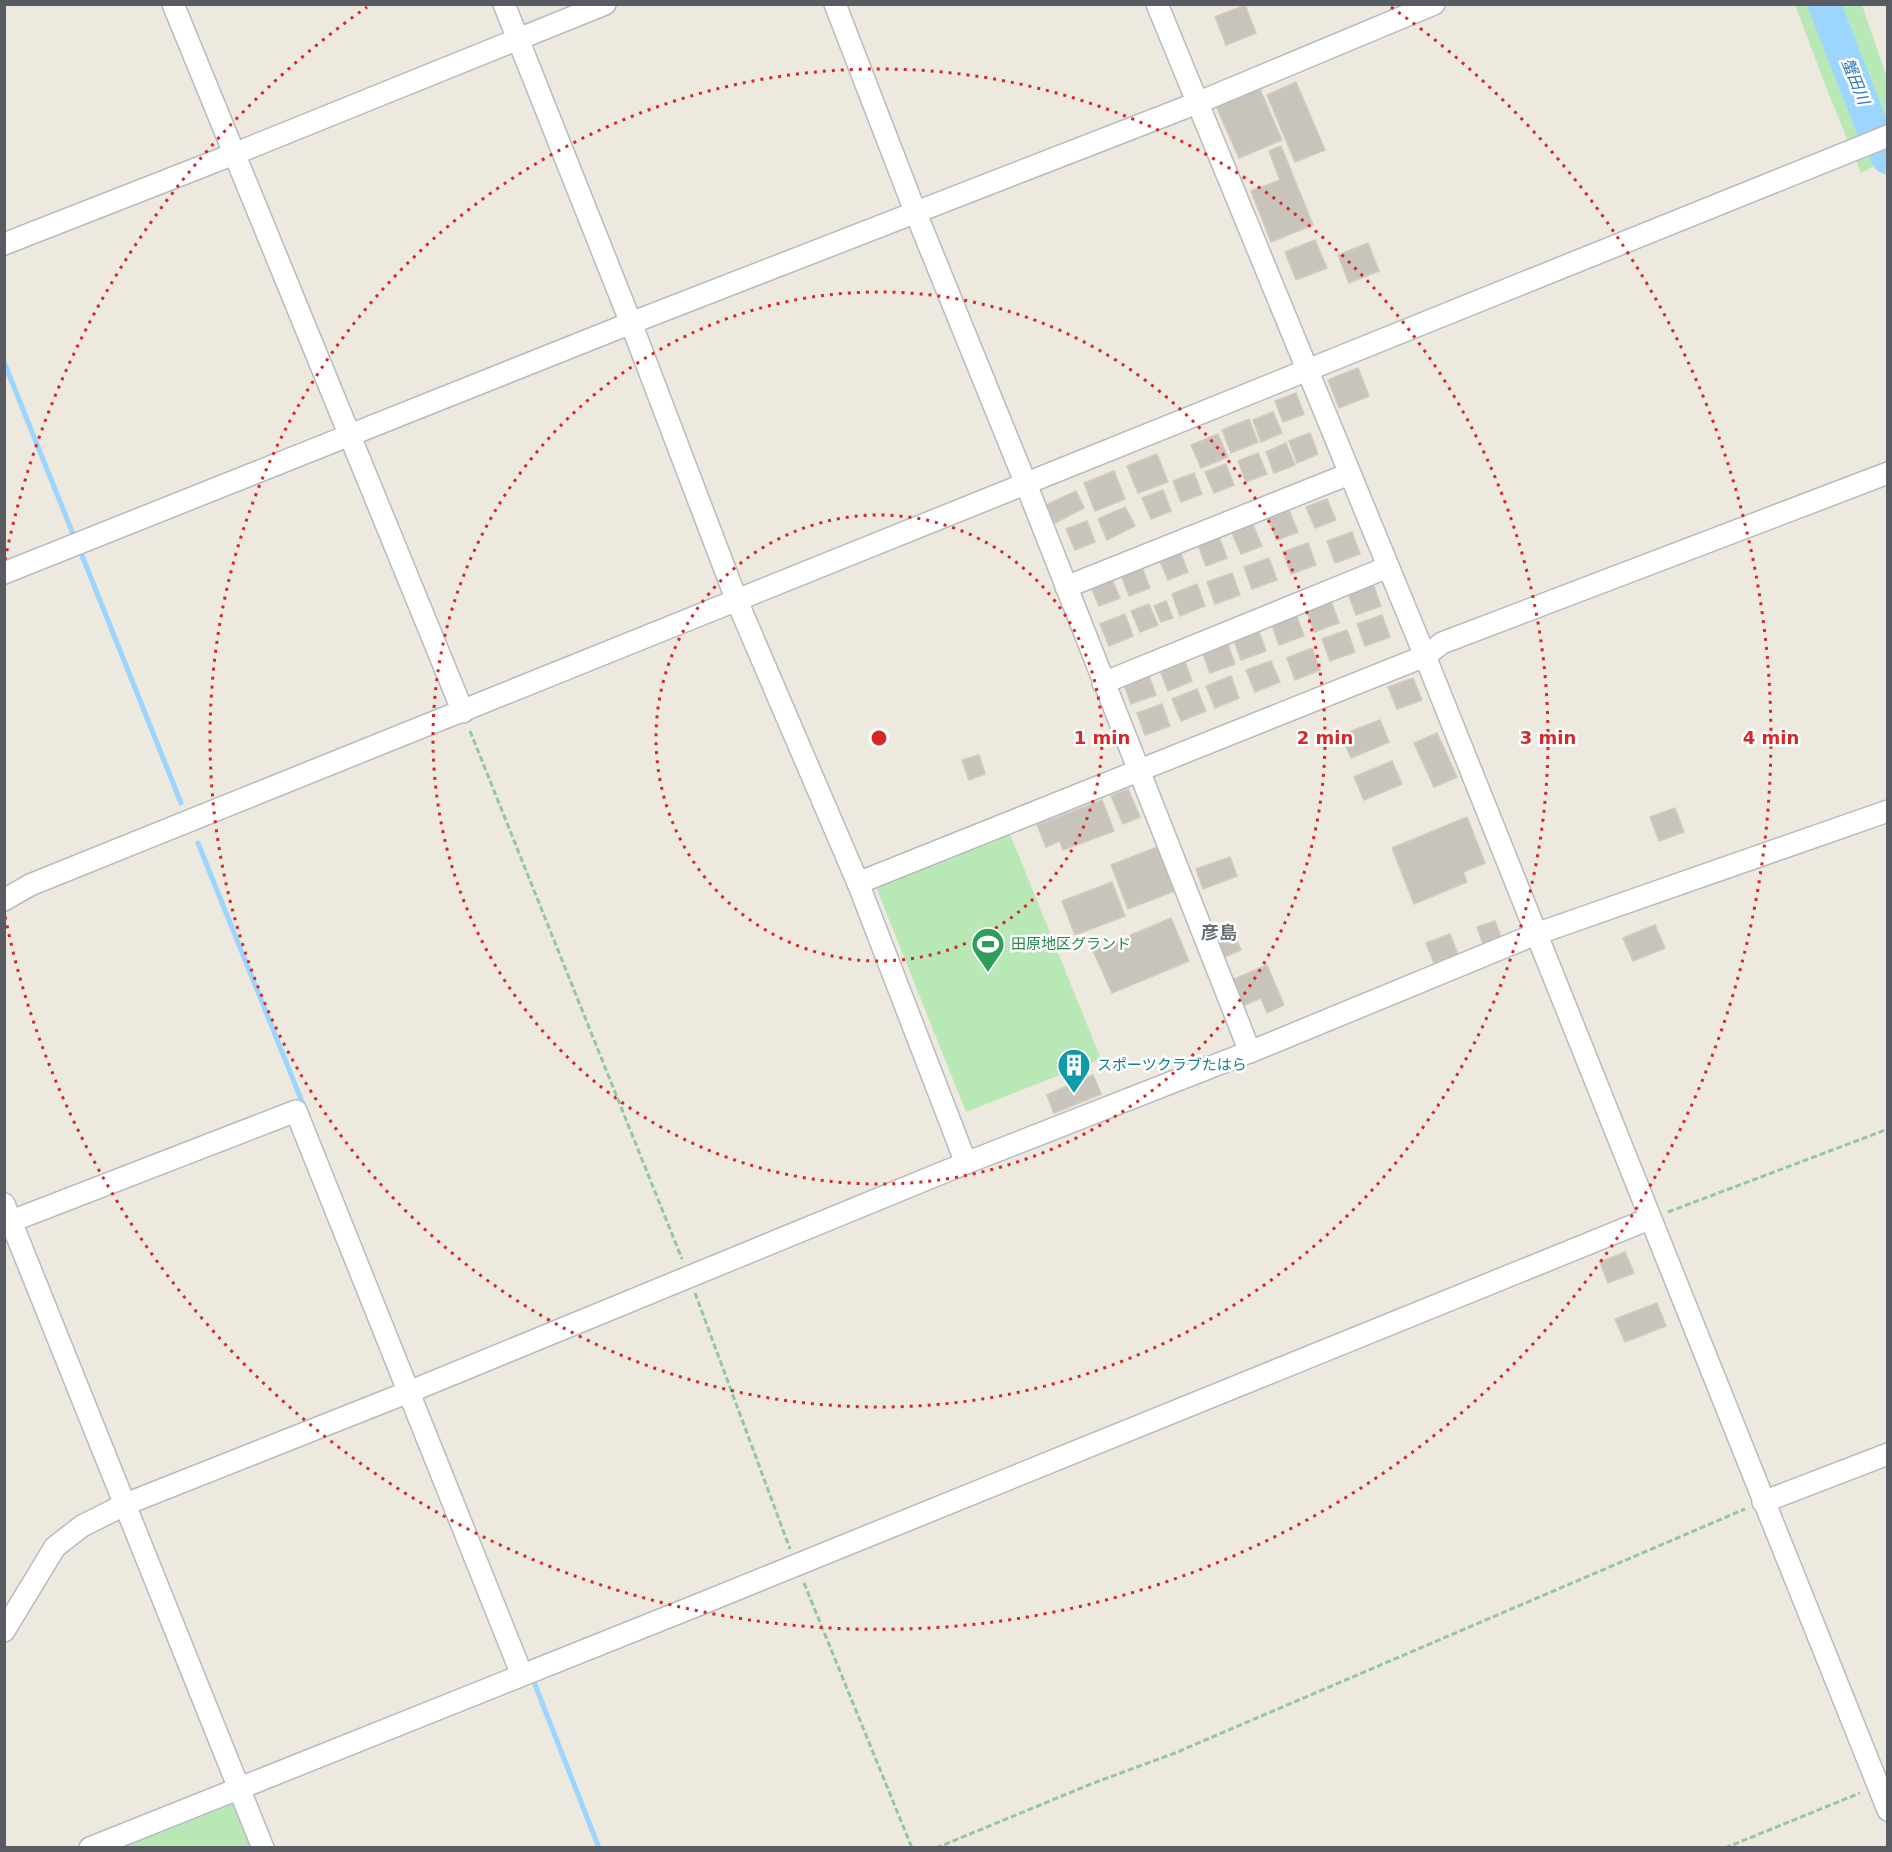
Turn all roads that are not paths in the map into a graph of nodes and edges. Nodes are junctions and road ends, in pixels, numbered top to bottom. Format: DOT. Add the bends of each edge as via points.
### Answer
graph roads {
  1 [pos="173,4"];
  2 [pos="504,4"];
  3 [pos="605,4"];
  4 [pos="835,4"];
  5 [pos="1156,4"];
  6 [pos="1434,4"];
  7 [pos="519,41"];
  8 [pos="1197,103"];
  9 [pos="1887,136"];
  10 [pos="234,154"];
  11 [pos="915,211"];
  12 [pos="4,244"];
  13 [pos="631,323"];
  14 [pos="1306,370"];
  15 [pos="350,436"];
  16 [pos="1887,473"];
  17 [pos="1349,474"];
  18 [pos="1026,484"];
  19 [pos="1388,567"];
  20 [pos="4,573"];
  21 [pos="1066,587"];
  22 [pos="737,601"];
  23 [pos="1425,656"];
  24 [pos="1103,683"];
  25 [pos="463,712"];
  26 [pos="1138,772"];
  27 [pos="1887,811"];
  28 [pos="858,883"];
  29 [pos="4,900"];
  30 [pos="1536,934"];
  31 [pos="1250,1052"];
  32 [pos="966,1163"];
  33 [pos="7,1216"];
  34 [pos="1649,1219"];
  35 [pos="415,1390"];
  36 [pos="1887,1454"];
  37 [pos="1763,1502"];
  38 [pos="126,1504"];
  39 [pos="4,1630"];
  40 [pos="527,1673"];
  41 [pos="239,1787"];
  42 [pos="1887,1810"];
  43 [pos="90,1848"];
  44 [pos="263,1848"];
  1 -- 10 [label="street"];
  2 -- 7 [label="street"];
  3 -- 7 [label="street"];
  4 -- 11 [label="street"];
  5 -- 8 [label="street"];
  6 -- 8 [label="street"];
  7 -- 10 [label="street"];
  7 -- 13 [label="street"];
  8 -- 11 [label="street"];
  8 -- 14 [label="street"];
  9 -- 14 [label="street"];
  10 -- 12 [label="street"];
  10 -- 15 [label="street"];
  11 -- 13 [label="street"];
  11 -- 18 [label="street"];
  13 -- 15 [label="street"];
  13 -- 22 [label="street"];
  14 -- 17 [label="street"];
  14 -- 18 [label="street"];
  15 -- 20 [label="street"];
  15 -- 25 [label="street"];
  16 -- 23 [label="street" via="1442,643"];
  17 -- 19 [label="street"];
  17 -- 21 [label="street"];
  18 -- 21 [label="street"];
  18 -- 22 [label="street"];
  19 -- 23 [label="street"];
  19 -- 24 [label="street"];
  21 -- 24 [label="street"];
  22 -- 25 [label="street"];
  22 -- 28 [label="street"];
  23 -- 26 [label="street"];
  23 -- 30 [label="street"];
  24 -- 26 [label="street"];
  25 -- 29 [label="street" via="30,885"];
  26 -- 28 [label="street"];
  26 -- 31 [label="street"];
  27 -- 30 [label="street"];
  28 -- 32 [label="street"];
  30 -- 31 [label="street"];
  30 -- 34 [label="street"];
  31 -- 32 [label="street"];
  32 -- 35 [label="street"];
  33 -- 35 [label="street" via="296,1111"];
  33 -- 38 [label="street"];
  34 -- 37 [label="street"];
  34 -- 40 [label="street"];
  35 -- 38 [label="street"];
  35 -- 40 [label="street"];
  36 -- 37 [label="street"];
  37 -- 42 [label="street"];
  38 -- 39 [label="street" via="82,1526 55,1547"];
  38 -- 41 [label="street"];
  40 -- 41 [label="street"];
  41 -- 43 [label="street"];
  41 -- 44 [label="street"];
}
